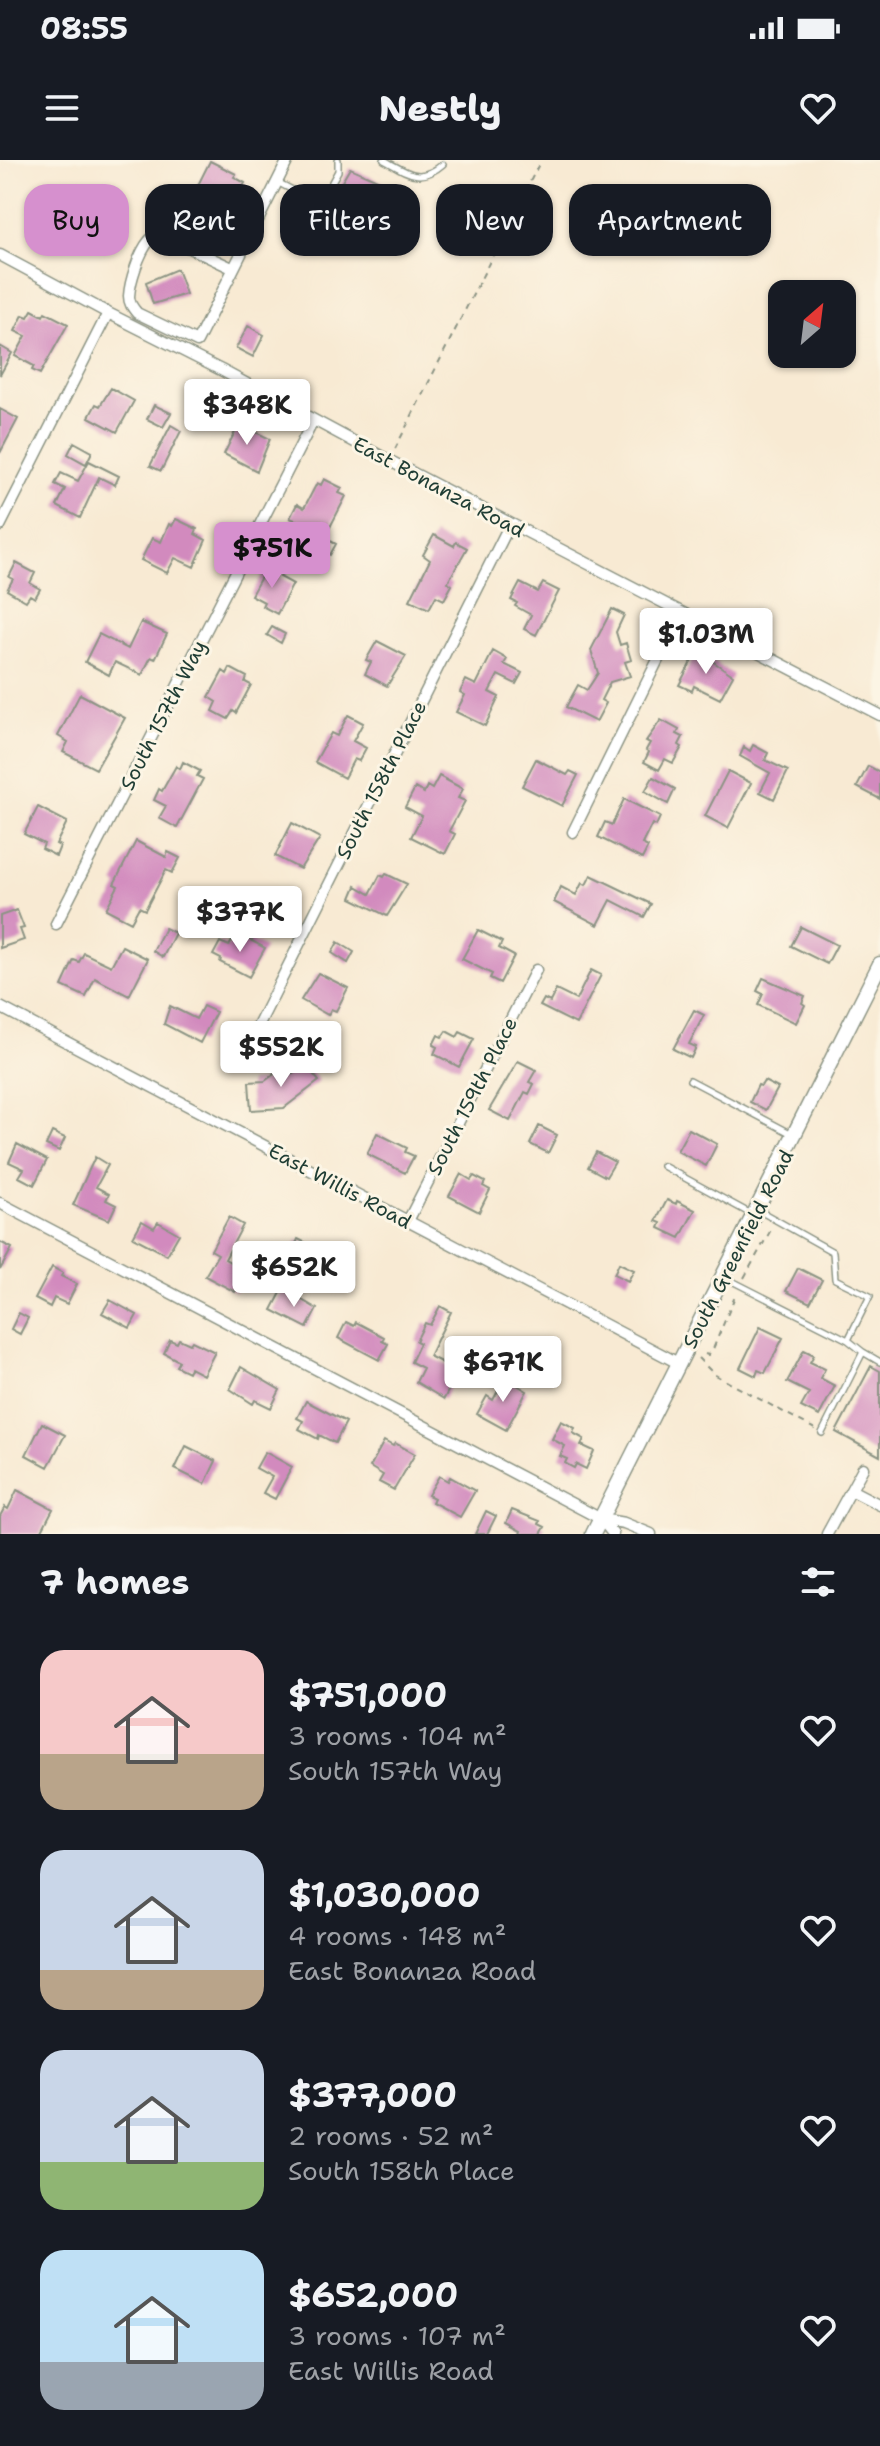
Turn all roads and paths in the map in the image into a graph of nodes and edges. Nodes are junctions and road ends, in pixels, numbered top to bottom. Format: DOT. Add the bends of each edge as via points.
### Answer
graph roads {
  1 [pos="288,160"];
  2 [pos="338,160"];
  3 [pos="384,160"];
  4 [pos="541,160"];
  5 [pos="443,164"];
  6 [pos="277,182"];
  7 [pos="0,255"];
  8 [pos="232,268"];
  9 [pos="108,313"];
  10 [pos="313,421"];
  11 [pos="390,461"];
  12 [pos="510,524"];
  13 [pos="0,526"];
  14 [pos="681,613"];
  15 [pos="880,715"];
  16 [pos="573,832"];
  17 [pos="56,924"];
  18 [pos="880,964"];
  19 [pos="536,970"];
  20 [pos="0,1007"];
  21 [pos="253,1036"];
  22 [pos="690,1080"];
  23 [pos="795,1135"];
  24 [pos="663,1166"];
  25 [pos="0,1203"];
  26 [pos="756,1213"];
  27 [pos="776,1220"];
  28 [pos="408,1221"];
  29 [pos="723,1277"];
  30 [pos="743,1279"];
  31 [pos="736,1294"];
  32 [pos="848,1340"];
  33 [pos="863,1352"];
  34 [pos="705,1354"];
  35 [pos="683,1358"];
  36 [pos="880,1362"];
  37 [pos="822,1433"];
  38 [pos="863,1468"];
  39 [pos="851,1490"];
  40 [pos="880,1505"];
  41 [pos="601,1519"];
  42 [pos="593,1534"];
  43 [pos="613,1534"];
  44 [pos="651,1534"];
  45 [pos="827,1534"];
  1 -- 6 [label="street"];
  2 -- 6 [label="lane" via="338,171 322,200"];
  3 -- 5 [label="lane" via="420,176"];
  4 -- 11 [label="path"];
  6 -- 8 [label="street"];
  7 -- 9 [label="street, East Bonanza Road"];
  8 -- 8 [label="street" via="197,342 131,306 129,295 140,259 157,236"];
  9 -- 10 [label="street, East Bonanza Road"];
  9 -- 13 [label="street"];
  10 -- 11 [label="street, East Bonanza Road"];
  10 -- 17 [label="street, South 157th Way"];
  11 -- 12 [label="street, East Bonanza Road"];
  12 -- 14 [label="street, East Bonanza Road"];
  12 -- 21 [label="street, South 158th Place"];
  14 -- 15 [label="street, East Bonanza Road"];
  14 -- 16 [label="street"];
  18 -- 23 [label="main road, South Greenfield Road"];
  19 -- 28 [label="street, South 159th Place"];
  20 -- 28 [label="street, East Willis Road"];
  22 -- 23 [label="lane"];
  23 -- 26 [label="main road, South Greenfield Road"];
  24 -- 26 [label="lane"];
  25 -- 41 [label="street"];
  26 -- 27 [label="lane"];
  26 -- 29 [label="main road, South Greenfield Road"];
  27 -- 30 [label="path"];
  27 -- 32 [label="lane" via="833,1252 835,1279 870,1296"];
  28 -- 35 [label="street, East Willis Road"];
  29 -- 32 [label="lane"];
  29 -- 35 [label="main road, South Greenfield Road"];
  31 -- 34 [label="path" via="713,1349"];
  32 -- 33 [label="lane"];
  33 -- 36 [label="lane"];
  33 -- 37 [label="lane"];
  35 -- 37 [label="path" via="702,1360 715,1375"];
  35 -- 41 [label="main road, South Greenfield Road"];
  38 -- 39 [label="street"];
  39 -- 40 [label="street"];
  39 -- 45 [label="street"];
  41 -- 42 [label="main road, South Greenfield Road"];
  41 -- 43 [label="street"];
  41 -- 44 [label="street"];
}
